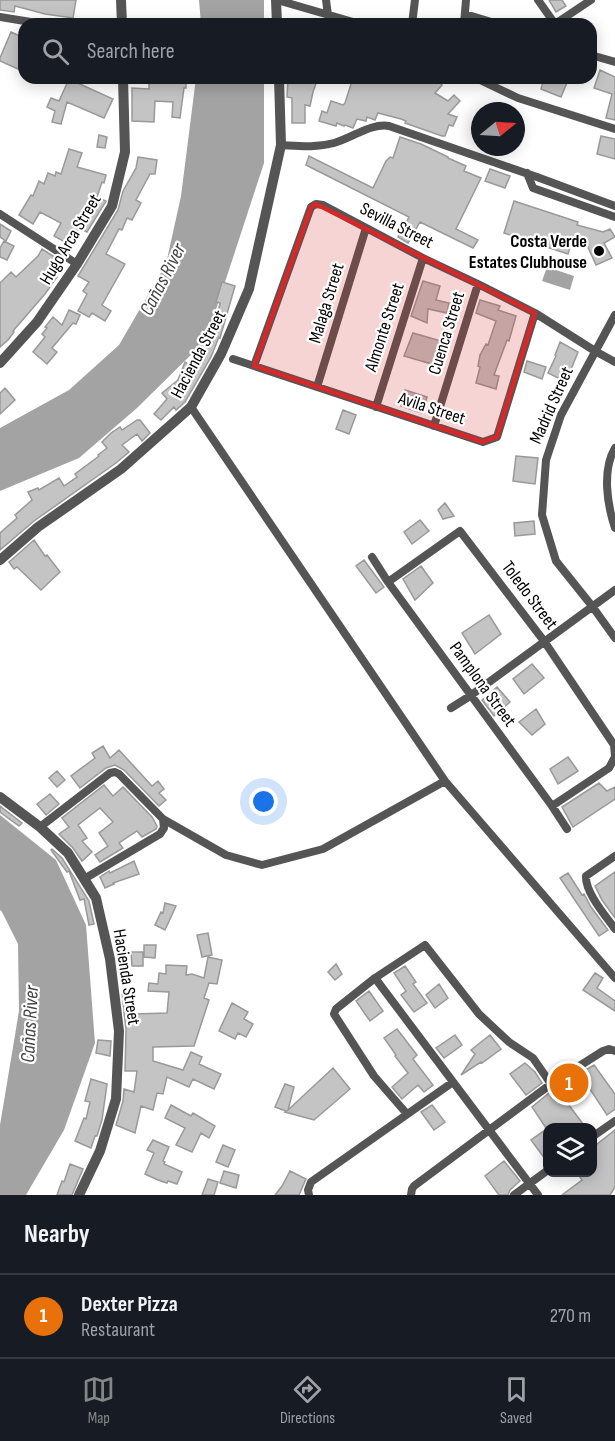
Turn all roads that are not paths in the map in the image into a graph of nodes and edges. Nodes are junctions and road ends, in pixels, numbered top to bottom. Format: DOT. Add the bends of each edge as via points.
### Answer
graph roads {
  1 [pos="121,0"];
  2 [pos="277,0"];
  3 [pos="326,0"];
  4 [pos="415,0"];
  5 [pos="466,0"];
  6 [pos="538,0"];
  7 [pos="591,0"];
  8 [pos="465,14"];
  9 [pos="328,15"];
  10 [pos="0,17"];
  11 [pos="122,18"];
  12 [pos="277,18"];
  13 [pos="339,18"];
  14 [pos="413,18"];
  15 [pos="465,18"];
  16 [pos="478,18"];
  17 [pos="551,18"];
  18 [pos="564,18"];
  19 [pos="18,20"];
  20 [pos="597,57"];
  21 [pos="615,62"];
  22 [pos="123,84"];
  23 [pos="279,84"];
  24 [pos="488,84"];
  25 [pos="615,129"];
  26 [pos="281,145"];
  27 [pos="526,173"];
  28 [pos="537,177"];
  29 [pos="533,189"];
  30 [pos="615,206"];
  31 [pos="0,214"];
  32 [pos="615,218"];
  33 [pos="366,228"];
  34 [pos="423,258"];
  35 [pos="76,264"];
  36 [pos="478,284"];
  37 [pos="535,313"];
  38 [pos="615,315"];
  39 [pos="595,351"];
  40 [pos="233,359"];
  41 [pos="615,362"];
  42 [pos="0,363"];
  43 [pos="254,366"];
  44 [pos="317,387"];
  45 [pos="376,406"];
  46 [pos="191,407"];
  47 [pos="434,426"];
  48 [pos="615,448"];
  49 [pos="615,528"];
  50 [pos="372,557"];
  51 [pos="0,560"];
  52 [pos="388,582"];
  53 [pos="615,590"];
  54 [pos="592,606"];
  55 [pos="615,638"];
  56 [pos="544,641"];
  57 [pos="470,696"];
  58 [pos="451,708"];
  59 [pos="615,756"];
  60 [pos="445,781"];
  61 [pos="0,797"];
  62 [pos="552,806"];
  63 [pos="163,819"];
  64 [pos="40,827"];
  65 [pos="567,829"];
  66 [pos="615,856"];
  67 [pos="84,879"];
  68 [pos="615,929"];
  69 [pos="375,978"];
  70 [pos="615,978"];
  71 [pos="615,1051"];
  72 [pos="453,1082"];
  73 [pos="551,1084"];
  74 [pos="407,1114"];
  75 [pos="615,1121"];
  76 [pos="489,1130"];
  77 [pos="597,1134"];
  78 [pos="543,1174"];
  79 [pos="529,1184"];
  80 [pos="79,1195"];
  81 [pos="309,1195"];
  82 [pos="411,1195"];
  83 [pos="514,1195"];
  84 [pos="538,1195"];
  1 -- 11 [label="street"];
  2 -- 9 [label="street"];
  2 -- 12 [label="street"];
  3 -- 9 [label="street"];
  4 -- 14 [label="street"];
  5 -- 8 [label="street"];
  6 -- 17 [label="street"];
  7 -- 18 [label="street"];
  8 -- 15 [label="street"];
  8 -- 16 [label="street"];
  9 -- 13 [label="street"];
  10 -- 19 [label="street"];
  20 -- 21 [label="street"];
  22 -- 35 [label="street, Hugo Arca Street" via="125,152 112,206"];
  23 -- 26 [label="street, Hacienda Street"];
  24 -- 25 [label="street" via="518,98"];
  26 -- 27 [label="street" via="326,145 384,126"];
  26 -- 46 [label="street, Hacienda Street" via="249,289 221,354"];
  27 -- 28 [label="street"];
  27 -- 29 [label="street"];
  28 -- 29 [label="street"];
  28 -- 30 [label="street"];
  29 -- 32 [label="street"];
  31 -- 35 [label="street"];
  33 -- 34 [label="street, Sevilla Street"];
  33 -- 43 [label="street, Sevilla Street" via="323,206 311,207"];
  33 -- 44 [label="street, Malaga Street"];
  34 -- 36 [label="street, Sevilla Street"];
  34 -- 45 [label="street, Almonte Street"];
  35 -- 42 [label="street, Hugo Arca Street" via="38,322"];
  36 -- 37 [label="street, Sevilla Street"];
  36 -- 47 [label="street, Cuenca Street"];
  37 -- 39 [label="street, Sevilla Street"];
  37 -- 47 [label="street, Avila Street" via="497,437 483,442"];
  38 -- 39 [label="street, Madrid Street"];
  39 -- 41 [label="street, Sevilla Street"];
  39 -- 54 [label="street, Madrid Street" via="561,415 546,460 542,515 556,561"];
  40 -- 43 [label="street, Avila Street"];
  43 -- 44 [label="street, Avila Street"];
  44 -- 45 [label="street, Avila Street"];
  45 -- 47 [label="street, Avila Street"];
  46 -- 51 [label="street, Hacienda Street" via="121,469 38,527"];
  46 -- 60 [label="street"];
  48 -- 49 [label="street" via="609,458 607,495"];
  50 -- 52 [label="street, Pamplona Street"];
  52 -- 56 [label="street, Toledo Street" via="460,531"];
  52 -- 57 [label="street, Pamplona Street"];
  53 -- 54 [label="street"];
  54 -- 55 [label="street, Madrid Street"];
  54 -- 56 [label="street"];
  56 -- 57 [label="street"];
  56 -- 59 [label="street, Toledo Street" via="614,745"];
  57 -- 58 [label="street"];
  57 -- 62 [label="street, Pamplona Street"];
  59 -- 62 [label="street, Toledo Street" via="609,768"];
  60 -- 63 [label="street" via="323,849 262,865 226,855"];
  60 -- 70 [label="street"];
  61 -- 64 [label="street, Hacienda Street"];
  62 -- 65 [label="street, Pamplona Street"];
  63 -- 64 [label="street" via="115,772"];
  63 -- 67 [label="street" via="160,834"];
  64 -- 67 [label="street, Hacienda Street" via="68,853"];
  66 -- 68 [label="street" via="586,876 591,893"];
  67 -- 80 [label="street, Hacienda Street" via="96,898 110,959 119,1032 116,1098 100,1151"];
  69 -- 72 [label="street"];
  69 -- 73 [label="street" via="425,945 479,1014 508,1042 533,1058"];
  69 -- 74 [label="street" via="334,1014 374,1076"];
  71 -- 73 [label="street" via="603,1051"];
  72 -- 74 [label="street"];
  72 -- 76 [label="street"];
  73 -- 76 [label="street"];
  74 -- 81 [label="street" via="311,1182"];
  75 -- 77 [label="street"];
  76 -- 79 [label="street"];
  76 -- 82 [label="street" via="414,1186"];
  78 -- 79 [label="street"];
  79 -- 83 [label="street"];
  79 -- 84 [label="street"];
}
